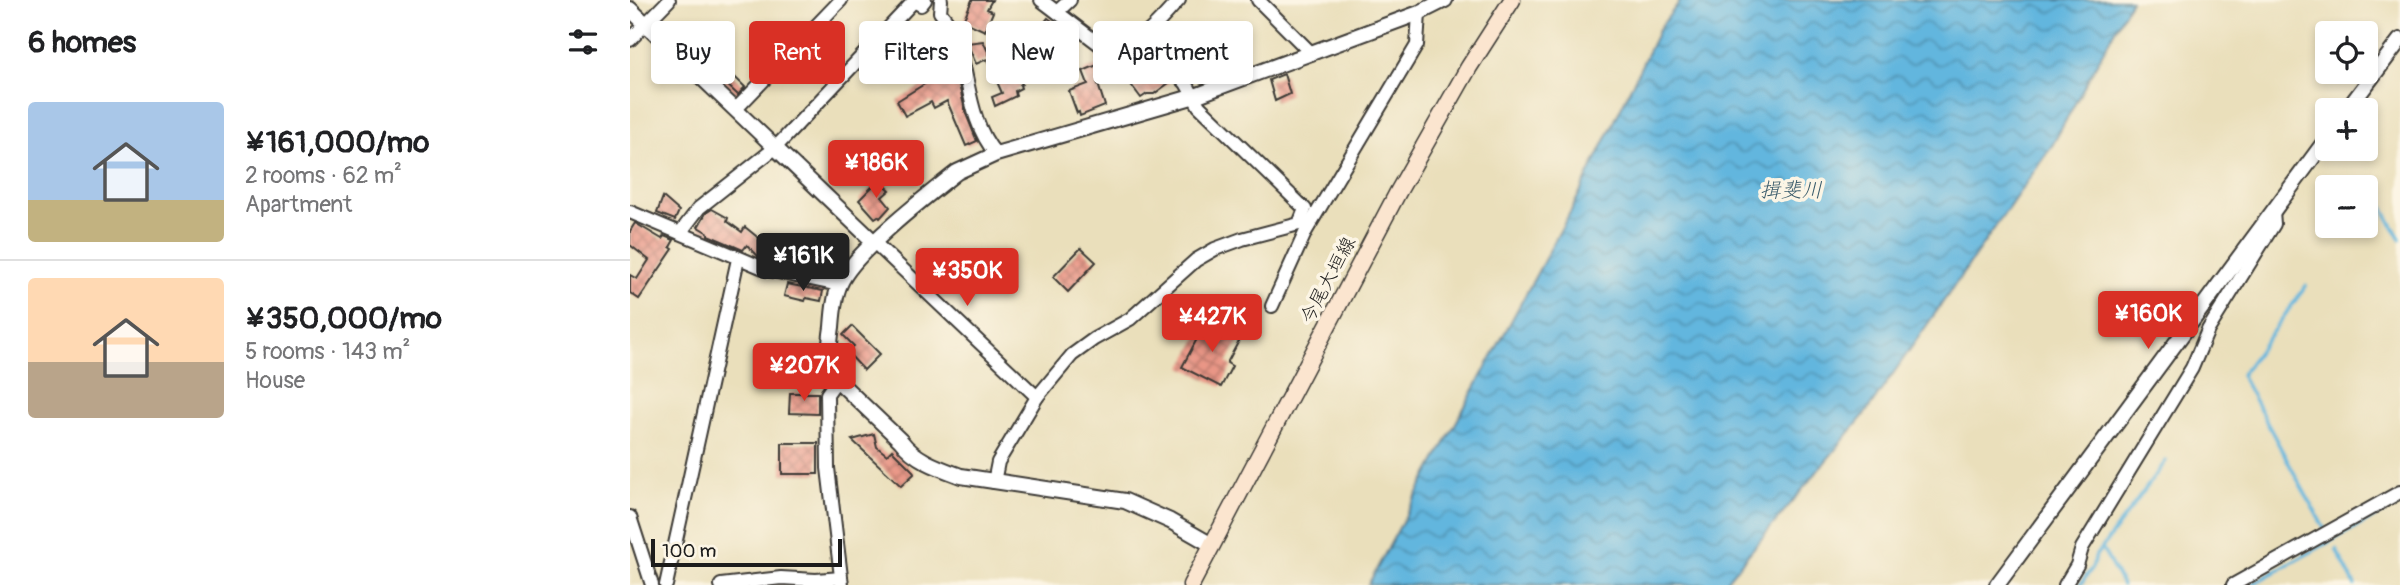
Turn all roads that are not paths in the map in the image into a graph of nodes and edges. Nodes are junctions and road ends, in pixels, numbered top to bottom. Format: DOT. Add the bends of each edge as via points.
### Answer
graph roads {
  1 [pos="668,0"];
  2 [pos="841,0"];
  3 [pos="925,0"];
  4 [pos="941,0"];
  5 [pos="1041,0"];
  6 [pos="1070,0"];
  7 [pos="1179,0"];
  8 [pos="1258,0"];
  9 [pos="1445,0"];
  10 [pos="1512,0"];
  11 [pos="630,9"];
  12 [pos="1057,12"];
  13 [pos="1419,13"];
  14 [pos="1159,21"];
  15 [pos="646,24"];
  16 [pos="1093,39"];
  17 [pos="630,40"];
  18 [pos="2400,40"];
  19 [pos="1311,53"];
  20 [pos="1187,84"];
  21 [pos="1195,96"];
  22 [pos="2356,98"];
  23 [pos="735,110"];
  24 [pos="775,148"];
  25 [pos="996,153"];
  26 [pos="2315,154"];
  27 [pos="2273,211"];
  28 [pos="632,216"];
  29 [pos="680,233"];
  30 [pos="875,243"];
  31 [pos="738,259"];
  32 [pos="839,285"];
  33 [pos="1272,306"];
  34 [pos="838,380"];
  35 [pos="1037,397"];
  36 [pos="994,482"];
  37 [pos="2400,492"];
  38 [pos="630,517"];
  39 [pos="1212,545"];
  40 [pos="842,581"];
  41 [pos="652,585"];
  42 [pos="666,585"];
  43 [pos="721,585"];
  44 [pos="1191,585"];
  45 [pos="1997,585"];
  46 [pos="2065,585"];
  47 [pos="2233,585"];
  1 -- 15 [label="street"];
  2 -- 23 [label="street"];
  3 -- 24 [label="street" via="921,5 914,1"];
  4 -- 25 [label="street" via="940,12 955,32 970,100"];
  5 -- 12 [label="street"];
  6 -- 12 [label="street"];
  7 -- 14 [label="street"];
  8 -- 19 [label="street"];
  9 -- 13 [label="street"];
  10 -- 39 [label="main road, 今尾大垣線" via="1398,192"];
  11 -- 15 [label="street"];
  12 -- 16 [label="street"];
  13 -- 19 [label="street"];
  13 -- 33 [label="street" via="1418,45 1306,230"];
  15 -- 17 [label="street"];
  15 -- 23 [label="street"];
  18 -- 22 [label="street"];
  19 -- 21 [label="street"];
  20 -- 21 [label="street"];
  21 -- 25 [label="street"];
  21 -- 35 [label="street" via="1199,106 1305,209 1299,224 1242,239 1196,260 1129,319 1072,355"];
  23 -- 24 [label="street"];
  24 -- 29 [label="street" via="699,208"];
  24 -- 30 [label="street"];
  25 -- 30 [label="street" via="957,172"];
  26 -- 27 [label="street"];
  27 -- 45 [label="street"];
  27 -- 46 [label="street" via="2274,224 2208,330 2192,368 2082,548"];
  28 -- 29 [label="street"];
  29 -- 31 [label="street"];
  30 -- 32 [label="street"];
  30 -- 35 [label="street"];
  31 -- 32 [label="street"];
  31 -- 42 [label="street"];
  32 -- 34 [label="street" via="829,351"];
  34 -- 36 [label="street" via="924,461 961,476"];
  34 -- 40 [label="street" via="827,394 828,468"];
  35 -- 36 [label="street" via="998,462"];
  36 -- 39 [label="street" via="1125,501"];
  37 -- 47 [label="street"];
  38 -- 41 [label="street"];
  39 -- 44 [label="main road, 今尾大垣線"];
  40 -- 43 [label="street" via="781,578"];
}
